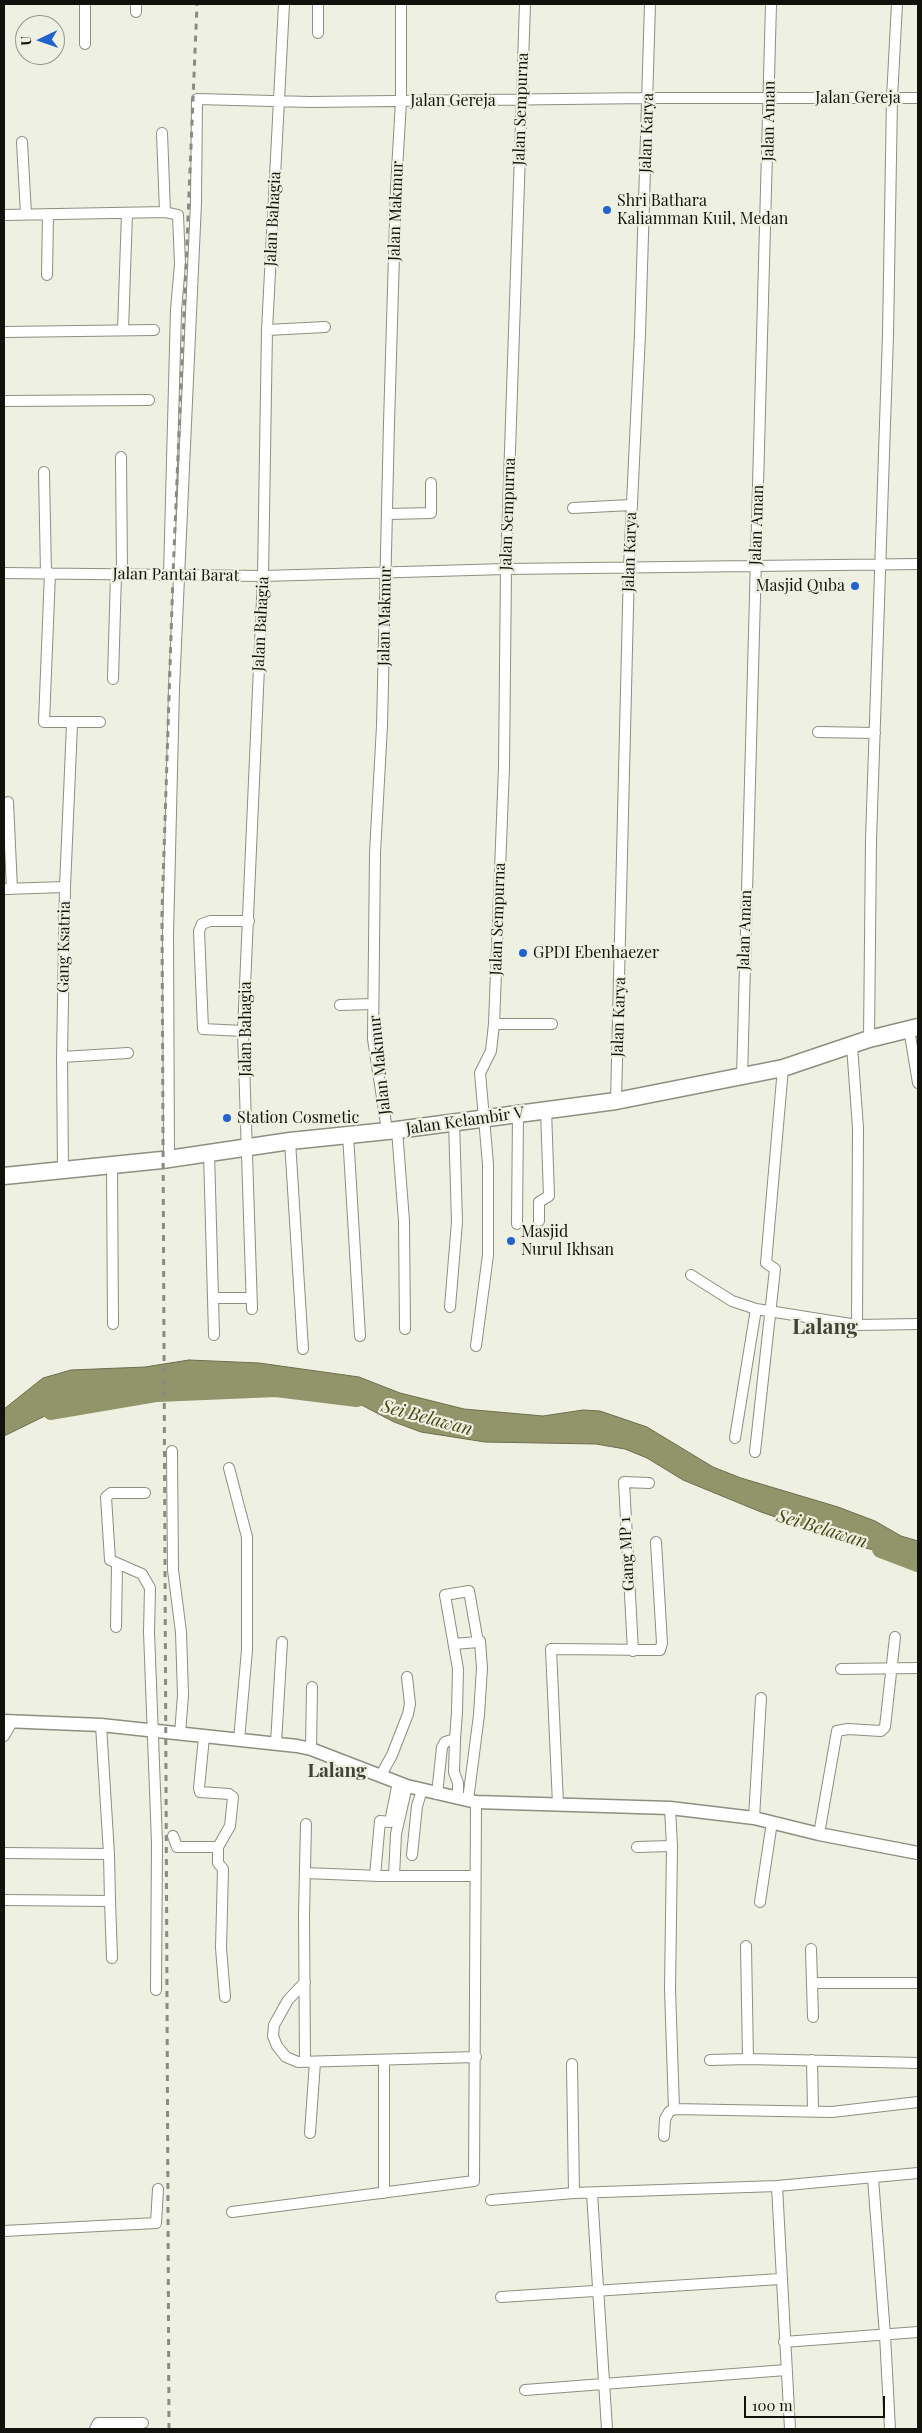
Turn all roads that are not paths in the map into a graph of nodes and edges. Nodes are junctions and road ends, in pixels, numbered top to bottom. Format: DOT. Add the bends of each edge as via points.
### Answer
graph roads {
  1 [pos="85,4"];
  2 [pos="284,4"];
  3 [pos="318,4"];
  4 [pos="401,4"];
  5 [pos="525,4"];
  6 [pos="650,4"];
  7 [pos="772,4"];
  8 [pos="897,4"];
  9 [pos="318,32"];
  10 [pos="85,44"];
  11 [pos="649,98"];
  12 [pos="769,98"];
  13 [pos="892,98"];
  14 [pos="918,98"];
  15 [pos="280,101"];
  16 [pos="401,101"];
  17 [pos="521,101"];
  18 [pos="162,133"];
  19 [pos="22,142"];
  20 [pos="165,212"];
  21 [pos="127,213"];
  22 [pos="4,214"];
  23 [pos="26,214"];
  24 [pos="48,214"];
  25 [pos="48,275"];
  26 [pos="325,327"];
  27 [pos="123,330"];
  28 [pos="154,330"];
  29 [pos="267,330"];
  30 [pos="4,332"];
  31 [pos="149,400"];
  32 [pos="4,401"];
  33 [pos="121,457"];
  34 [pos="44,472"];
  35 [pos="431,483"];
  36 [pos="631,505"];
  37 [pos="573,508"];
  38 [pos="388,514"];
  39 [pos="918,564"];
  40 [pos="880,565"];
  41 [pos="756,566"];
  42 [pos="629,567"];
  43 [pos="506,569"];
  44 [pos="4,573"];
  45 [pos="48,573"];
  46 [pos="386,573"];
  47 [pos="119,574"];
  48 [pos="169,575"];
  49 [pos="181,575"];
  50 [pos="263,576"];
  51 [pos="112,679"];
  52 [pos="100,722"];
  53 [pos="72,724"];
  54 [pos="818,732"];
  55 [pos="875,733"];
  56 [pos="8,802"];
  57 [pos="65,888"];
  58 [pos="8,889"];
  59 [pos="249,921"];
  60 [pos="373,1004"];
  61 [pos="340,1005"];
  62 [pos="494,1024"];
  63 [pos="552,1024"];
  64 [pos="913,1028"];
  65 [pos="243,1031"];
  66 [pos="870,1039"];
  67 [pos="852,1046"];
  68 [pos="128,1053"];
  69 [pos="62,1056"];
  70 [pos="782,1068"];
  71 [pos="742,1077"];
  72 [pos="918,1083"];
  73 [pos="616,1101"];
  74 [pos="546,1110"];
  75 [pos="518,1113"];
  76 [pos="486,1118"];
  77 [pos="454,1121"];
  78 [pos="392,1130"];
  79 [pos="348,1134"];
  80 [pos="290,1141"];
  81 [pos="248,1147"];
  82 [pos="209,1152"];
  83 [pos="169,1158"];
  84 [pos="112,1164"];
  85 [pos="62,1170"];
  86 [pos="4,1176"];
  87 [pos="539,1221"];
  88 [pos="517,1224"];
  89 [pos="691,1275"];
  90 [pos="213,1298"];
  91 [pos="251,1298"];
  92 [pos="450,1307"];
  93 [pos="252,1309"];
  94 [pos="756,1309"];
  95 [pos="772,1312"];
  96 [pos="113,1324"];
  97 [pos="918,1324"];
  98 [pos="857,1325"];
  99 [pos="405,1329"];
  100 [pos="214,1335"];
  101 [pos="360,1336"];
  102 [pos="476,1346"];
  103 [pos="303,1349"];
  104 [pos="735,1438"];
  105 [pos="172,1451"];
  106 [pos="755,1452"];
  107 [pos="228,1468"];
  108 [pos="649,1483"];
  109 [pos="145,1493"];
  110 [pos="656,1542"];
  111 [pos="117,1565"];
  112 [pos="116,1628"];
  113 [pos="895,1637"];
  114 [pos="282,1642"];
  115 [pos="478,1642"];
  116 [pos="454,1644"];
  117 [pos="633,1652"];
  118 [pos="918,1668"];
  119 [pos="841,1669"];
  120 [pos="890,1669"];
  121 [pos="407,1677"];
  122 [pos="312,1687"];
  123 [pos="761,1698"];
  124 [pos="8,1721"];
  125 [pos="101,1725"];
  126 [pos="152,1731"];
  127 [pos="180,1734"];
  128 [pos="4,1736"];
  129 [pos="204,1737"];
  130 [pos="239,1740"];
  131 [pos="455,1740"];
  132 [pos="276,1743"];
  133 [pos="311,1749"];
  134 [pos="381,1775"];
  135 [pos="402,1784"];
  136 [pos="422,1790"];
  137 [pos="437,1794"];
  138 [pos="467,1800"];
  139 [pos="558,1804"];
  140 [pos="670,1808"];
  141 [pos="754,1818"];
  142 [pos="772,1822"];
  143 [pos="394,1823"];
  144 [pos="306,1824"];
  145 [pos="819,1834"];
  146 [pos="173,1836"];
  147 [pos="672,1846"];
  148 [pos="218,1847"];
  149 [pos="638,1847"];
  150 [pos="4,1852"];
  151 [pos="918,1853"];
  152 [pos="109,1854"];
  153 [pos="412,1855"];
  154 [pos="305,1873"];
  155 [pos="375,1876"];
  156 [pos="394,1876"];
  157 [pos="476,1876"];
  158 [pos="4,1900"];
  159 [pos="110,1901"];
  160 [pos="760,1902"];
  161 [pos="746,1946"];
  162 [pos="811,1948"];
  163 [pos="112,1958"];
  164 [pos="304,1982"];
  165 [pos="812,1983"];
  166 [pos="918,1984"];
  167 [pos="156,1990"];
  168 [pos="224,1997"];
  169 [pos="813,2017"];
  170 [pos="476,2057"];
  171 [pos="748,2058"];
  172 [pos="710,2060"];
  173 [pos="812,2060"];
  174 [pos="384,2061"];
  175 [pos="310,2062"];
  176 [pos="918,2063"];
  177 [pos="572,2064"];
  178 [pos="918,2102"];
  179 [pos="674,2109"];
  180 [pos="813,2110"];
  181 [pos="310,2133"];
  182 [pos="664,2136"];
  183 [pos="918,2173"];
  184 [pos="873,2178"];
  185 [pos="777,2186"];
  186 [pos="158,2189"];
  187 [pos="384,2193"];
  188 [pos="574,2193"];
  189 [pos="592,2193"];
  190 [pos="491,2200"];
  191 [pos="232,2212"];
  192 [pos="4,2231"];
  193 [pos="780,2279"];
  194 [pos="597,2290"];
  195 [pos="501,2297"];
  196 [pos="918,2332"];
  197 [pos="885,2335"];
  198 [pos="784,2342"];
  199 [pos="786,2370"];
  200 [pos="604,2384"];
  201 [pos="525,2390"];
  202 [pos="143,2423"];
  203 [pos="95,2429"];
  204 [pos="607,2429"];
  205 [pos="790,2429"];
  206 [pos="890,2429"];
  1 -- 10 [label="street"];
  2 -- 15 [label="street, Jalan Bahagia"];
  3 -- 9 [label="street"];
  4 -- 16 [label="street, Jalan Makmur"];
  5 -- 17 [label="street, Jalan Sempurna"];
  6 -- 11 [label="street, Jalan Karya"];
  7 -- 12 [label="street, Jalan Aman"];
  8 -- 13 [label="street"];
  11 -- 12 [label="street, Jalan Gereja"];
  11 -- 17 [label="street, Jalan Gereja"];
  11 -- 36 [label="street, Jalan Karya"];
  12 -- 13 [label="street, Jalan Gereja"];
  12 -- 41 [label="street, Jalan Aman"];
  13 -- 14 [label="street, Jalan Gereja"];
  13 -- 40 [label="street"];
  15 -- 16 [label="street, Jalan Gereja"];
  15 -- 29 [label="street, Jalan Bahagia"];
  15 -- 49 [label="street, Jalan Gereja" via="197,99"];
  16 -- 17 [label="street, Jalan Gereja"];
  16 -- 38 [label="street, Jalan Makmur"];
  17 -- 43 [label="street, Jalan Sempurna"];
  18 -- 20 [label="street"];
  19 -- 23 [label="street"];
  20 -- 21 [label="street"];
  20 -- 48 [label="street" via="178,214 180,264"];
  21 -- 24 [label="street"];
  21 -- 27 [label="street"];
  22 -- 23 [label="street"];
  23 -- 24 [label="street"];
  24 -- 25 [label="street"];
  26 -- 29 [label="street"];
  27 -- 28 [label="street"];
  27 -- 30 [label="street"];
  29 -- 50 [label="street, Jalan Bahagia"];
  31 -- 32 [label="street"];
  33 -- 47 [label="street"];
  34 -- 45 [label="street"];
  35 -- 38 [label="street" via="431,513"];
  36 -- 37 [label="street"];
  36 -- 42 [label="street, Jalan Karya"];
  38 -- 46 [label="street, Jalan Makmur"];
  39 -- 40 [label="street, Jalan Pantai Barat"];
  40 -- 41 [label="street, Jalan Pantai Barat"];
  40 -- 55 [label="street"];
  41 -- 42 [label="street, Jalan Pantai Barat"];
  41 -- 71 [label="street, Jalan Aman"];
  42 -- 43 [label="street, Jalan Pantai Barat"];
  42 -- 73 [label="street, Jalan Karya"];
  43 -- 46 [label="street, Jalan Pantai Barat"];
  43 -- 62 [label="street, Jalan Sempurna" via="504,768"];
  44 -- 45 [label="street, Jalan Pantai Barat"];
  45 -- 47 [label="street, Jalan Pantai Barat"];
  45 -- 53 [label="street" via="43,720 46,723"];
  46 -- 50 [label="street, Jalan Pantai Barat"];
  46 -- 60 [label="street, Jalan Makmur" via="382,726 374,853"];
  47 -- 48 [label="street, Jalan Pantai Barat"];
  47 -- 51 [label="street"];
  48 -- 49 [label="street, Jalan Pantai Barat"];
  49 -- 50 [label="street, Jalan Pantai Barat"];
  49 -- 83 [label="street" via="174,688 168,935"];
  50 -- 59 [label="street, Jalan Bahagia"];
  52 -- 53 [label="street"];
  53 -- 57 [label="street, Gang Ksatria"];
  54 -- 55 [label="street"];
  55 -- 66 [label="street"];
  56 -- 58 [label="street"];
  57 -- 58 [label="street"];
  57 -- 69 [label="street, Gang Ksatria"];
  59 -- 65 [label="street, Jalan Bahagia"];
  59 -- 65 [label="street" via="210,921 202,924 199,931 203,1029"];
  60 -- 61 [label="street"];
  60 -- 78 [label="street, Jalan Makmur" via="373,1039"];
  62 -- 63 [label="street"];
  62 -- 76 [label="street, Jalan Sempurna" via="491,1051 480,1073"];
  64 -- 66 [label="main road, Jalan Kelambir V"];
  64 -- 72 [label="street"];
  65 -- 81 [label="street, Jalan Bahagia"];
  66 -- 67 [label="main road, Jalan Kelambir V"];
  67 -- 70 [label="main road, Jalan Kelambir V"];
  67 -- 98 [label="street" via="858,1128"];
  68 -- 69 [label="street"];
  69 -- 85 [label="street, Gang Ksatria"];
  70 -- 71 [label="main road, Jalan Kelambir V"];
  70 -- 95 [label="street" via="766,1263 776,1269"];
  71 -- 73 [label="main road, Jalan Kelambir V"];
  73 -- 74 [label="main road, Jalan Kelambir V"];
  74 -- 75 [label="main road, Jalan Kelambir V"];
  74 -- 87 [label="street" via="549,1196 539,1202"];
  75 -- 76 [label="main road, Jalan Kelambir V"];
  75 -- 88 [label="street"];
  76 -- 77 [label="main road, Jalan Kelambir V"];
  76 -- 102 [label="street, Jalan Sempurna" via="488,1255"];
  77 -- 78 [label="main road, Jalan Kelambir V"];
  77 -- 92 [label="street" via="458,1222"];
  78 -- 79 [label="main road, Jalan Kelambir V"];
  78 -- 99 [label="street, Jalan Makmur" via="404,1221"];
  79 -- 80 [label="main road, Jalan Kelambir V"];
  79 -- 101 [label="street"];
  80 -- 81 [label="main road, Jalan Kelambir V"];
  80 -- 103 [label="street"];
  81 -- 82 [label="main road, Jalan Kelambir V"];
  81 -- 91 [label="street, Jalan Bahagia"];
  82 -- 83 [label="main road, Jalan Kelambir V"];
  82 -- 90 [label="street"];
  83 -- 84 [label="main road, Jalan Kelambir V"];
  84 -- 85 [label="main road, Jalan Kelambir V"];
  84 -- 96 [label="street"];
  85 -- 86 [label="main road, Jalan Kelambir V"];
  89 -- 94 [label="street" via="732,1301"];
  90 -- 91 [label="street"];
  90 -- 100 [label="street"];
  91 -- 93 [label="street, Jalan Bahagia"];
  94 -- 95 [label="street"];
  94 -- 104 [label="street"];
  95 -- 98 [label="street"];
  95 -- 106 [label="street"];
  97 -- 98 [label="street"];
  105 -- 127 [label="street" via="173,1570 181,1632 183,1695"];
  107 -- 130 [label="street" via="247,1537 248,1650"];
  108 -- 117 [label="street, Gang MP 1" via="624,1482"];
  109 -- 111 [label="street" via="111,1493 106,1497 110,1560"];
  110 -- 117 [label="street" via="661,1648"];
  111 -- 112 [label="street"];
  111 -- 126 [label="street" via="142,1574 150,1588"];
  113 -- 120 [label="street"];
  114 -- 132 [label="street"];
  115 -- 116 [label="street"];
  115 -- 116 [label="street" via="469,1591 445,1595"];
  115 -- 138 [label="street" via="481,1687"];
  116 -- 131 [label="street" via="458,1669"];
  117 -- 139 [label="street" via="552,1648"];
  118 -- 120 [label="street"];
  119 -- 120 [label="street"];
  120 -- 145 [label="street" via="883,1731 837,1731"];
  121 -- 134 [label="street" via="408,1714"];
  122 -- 133 [label="street"];
  123 -- 141 [label="street"];
  124 -- 125 [label="street"];
  124 -- 128 [label="street"];
  125 -- 126 [label="street"];
  125 -- 152 [label="street"];
  126 -- 127 [label="street"];
  126 -- 167 [label="street" via="157,1843"];
  127 -- 129 [label="street"];
  129 -- 130 [label="street"];
  129 -- 148 [label="street" via="200,1792 229,1794 232,1797 230,1826"];
  130 -- 132 [label="street"];
  131 -- 137 [label="street" via="443,1744"];
  131 -- 138 [label="street" via="454,1772"];
  132 -- 133 [label="street"];
  133 -- 134 [label="street"];
  134 -- 135 [label="street"];
  135 -- 136 [label="street"];
  135 -- 143 [label="street"];
  136 -- 137 [label="street"];
  136 -- 153 [label="street" via="417,1806"];
  137 -- 138 [label="street"];
  138 -- 139 [label="street"];
  138 -- 157 [label="street"];
  139 -- 140 [label="street"];
  140 -- 141 [label="street"];
  140 -- 147 [label="street"];
  141 -- 142 [label="street"];
  142 -- 145 [label="street"];
  142 -- 160 [label="street"];
  143 -- 155 [label="street" via="380,1821"];
  143 -- 156 [label="street"];
  144 -- 154 [label="street"];
  145 -- 151 [label="street"];
  146 -- 148 [label="street" via="177,1847"];
  147 -- 149 [label="street"];
  147 -- 179 [label="street" via="670,1988"];
  148 -- 168 [label="street" via="218,1863 223,1870 221,1948"];
  150 -- 152 [label="street"];
  152 -- 159 [label="street"];
  154 -- 155 [label="street"];
  154 -- 164 [label="street"];
  155 -- 156 [label="street"];
  156 -- 157 [label="street"];
  157 -- 170 [label="street"];
  158 -- 159 [label="street"];
  159 -- 163 [label="street"];
  161 -- 171 [label="street"];
  162 -- 165 [label="street"];
  164 -- 175 [label="street"];
  164 -- 175 [label="street" via="288,2000 274,2025 273,2036 276,2046 286,2057"];
  165 -- 166 [label="street"];
  165 -- 169 [label="street"];
  170 -- 174 [label="street"];
  170 -- 187 [label="street" via="474,2181"];
  171 -- 172 [label="street"];
  171 -- 173 [label="street"];
  173 -- 176 [label="street"];
  173 -- 180 [label="street"];
  174 -- 175 [label="street"];
  174 -- 187 [label="street"];
  175 -- 181 [label="street"];
  177 -- 188 [label="street"];
  178 -- 180 [label="street" via="832,2112"];
  179 -- 180 [label="street"];
  179 -- 182 [label="street" via="665,2119"];
  183 -- 184 [label="street"];
  184 -- 185 [label="street"];
  184 -- 197 [label="street"];
  185 -- 189 [label="street"];
  185 -- 193 [label="street"];
  186 -- 192 [label="street" via="157,2220 154,2223"];
  187 -- 191 [label="street"];
  188 -- 189 [label="street"];
  188 -- 190 [label="street"];
  189 -- 194 [label="street"];
  193 -- 194 [label="street"];
  193 -- 198 [label="street"];
  194 -- 195 [label="street"];
  194 -- 200 [label="street"];
  196 -- 197 [label="street"];
  197 -- 198 [label="street"];
  197 -- 206 [label="street"];
  198 -- 199 [label="street"];
  199 -- 200 [label="street"];
  199 -- 205 [label="street"];
  200 -- 201 [label="street"];
  200 -- 204 [label="street"];
  202 -- 203 [label="street" via="98,2423"];
}
